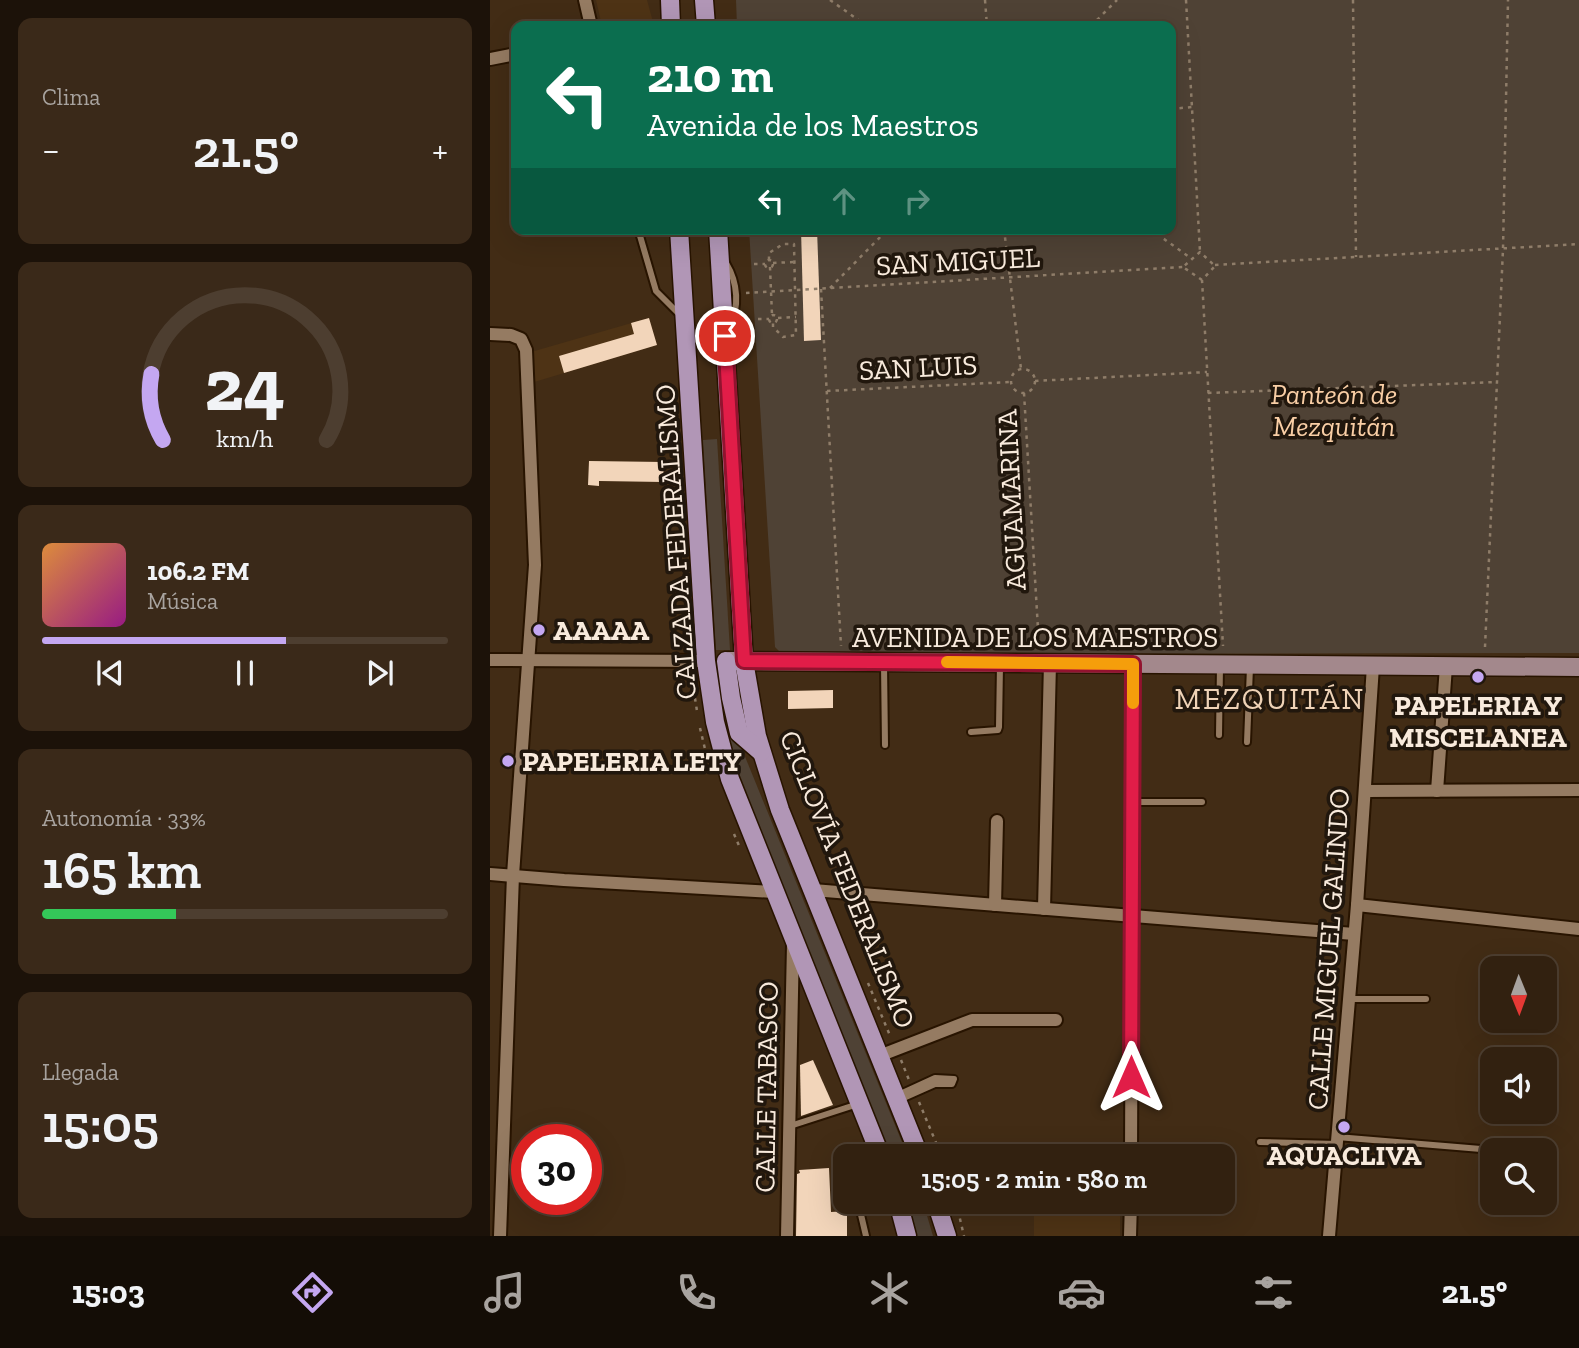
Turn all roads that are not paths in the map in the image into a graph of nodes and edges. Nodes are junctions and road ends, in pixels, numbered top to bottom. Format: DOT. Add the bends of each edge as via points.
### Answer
graph roads {
  1 [pos="585,0"];
  2 [pos="670,0"];
  3 [pos="705,0"];
  4 [pos="590,21"];
  5 [pos="671,21"];
  6 [pos="706,21"];
  7 [pos="511,55"];
  8 [pos="490,59"];
  9 [pos="640,235"];
  10 [pos="679,235"];
  11 [pos="718,235"];
  12 [pos="720,253"];
  13 [pos="685,320"];
  14 [pos="490,334"];
  15 [pos="725,336"];
  16 [pos="490,660"];
  17 [pos="530,660"];
  18 [pos="706,661"];
  19 [pos="735,661"];
  20 [pos="884,662"];
  21 [pos="1000,663"];
  22 [pos="1050,663"];
  23 [pos="1133,664"];
  24 [pos="1220,664"];
  25 [pos="1250,665"];
  26 [pos="1373,666"];
  27 [pos="1446,666"];
  28 [pos="1579,667"];
  29 [pos="971,732"];
  30 [pos="1219,735"];
  31 [pos="1247,742"];
  32 [pos="885,745"];
  33 [pos="1437,790"];
  34 [pos="1579,790"];
  35 [pos="1365,791"];
  36 [pos="1132,802"];
  37 [pos="1202,802"];
  38 [pos="997,821"];
  39 [pos="490,874"];
  40 [pos="513,875"];
  41 [pos="813,890"];
  42 [pos="774,892"];
  43 [pos="995,905"];
  44 [pos="1357,905"];
  45 [pos="1044,909"];
  46 [pos="1132,916"];
  47 [pos="1579,929"];
  48 [pos="1354,934"];
  49 [pos="793,940"];
  50 [pos="1349,999"];
  51 [pos="1426,999"];
  52 [pos="1056,1020"];
  53 [pos="888,1052"];
  54 [pos="914,1090"];
  55 [pos="896,1098"];
  56 [pos="860,1104"];
  57 [pos="790,1126"];
  58 [pos="1337,1140"];
  59 [pos="1260,1142"];
  60 [pos="876,1144"];
  61 [pos="915,1144"];
  62 [pos="1131,1144"];
  63 [pos="1480,1149"];
  64 [pos="496,1150"];
  65 [pos="861,1214"];
  66 [pos="901,1214"];
  67 [pos="940,1214"];
  68 [pos="1130,1214"];
  69 [pos="500,1236"];
  70 [pos="788,1236"];
  71 [pos="866,1236"];
  72 [pos="907,1236"];
  73 [pos="947,1236"];
  74 [pos="1130,1236"];
  75 [pos="1329,1236"];
  1 -- 4 [label="street"];
  2 -- 5 [label="main road"];
  3 -- 6 [label="main road"];
  7 -- 8 [label="street"];
  9 -- 13 [label="lane" via="656,291"];
  10 -- 13 [label="main road, CALZADA FEDERALISMO"];
  11 -- 12 [label="main road"];
  12 -- 15 [label="main road"];
  12 -- 15 [label="lane" via="734,277 735,293 736,313"];
  13 -- 18 [label="main road, CALZADA FEDERALISMO"];
  14 -- 17 [label="street" via="521,339 526,350 535,565"];
  15 -- 19 [label="main road"];
  16 -- 17 [label="street, AVENIDA DE LOS MAESTROS"];
  17 -- 18 [label="street, AVENIDA DE LOS MAESTROS"];
  17 -- 40 [label="street"];
  18 -- 19 [label="street, AVENIDA DE LOS MAESTROS"];
  18 -- 42 [label="main road, CALZADA FEDERALISMO" via="730,779"];
  19 -- 20 [label="street, AVENIDA DE LOS MAESTROS"];
  19 -- 41 [label="main road" via="780,810"];
  20 -- 21 [label="street, AVENIDA DE LOS MAESTROS"];
  20 -- 32 [label="lane"];
  21 -- 22 [label="street, AVENIDA DE LOS MAESTROS"];
  21 -- 29 [label="lane" via="998,730"];
  22 -- 23 [label="street, AVENIDA DE LOS MAESTROS"];
  22 -- 45 [label="street"];
  23 -- 24 [label="street, AVENIDA DE LOS MAESTROS"];
  23 -- 36 [label="street"];
  24 -- 25 [label="street, AVENIDA DE LOS MAESTROS"];
  24 -- 30 [label="lane"];
  25 -- 26 [label="street, AVENIDA DE LOS MAESTROS"];
  25 -- 31 [label="lane"];
  26 -- 27 [label="street, AVENIDA DE LOS MAESTROS"];
  26 -- 35 [label="street, CALLE MIGUEL GALINDO"];
  27 -- 28 [label="street, AVENIDA DE LOS MAESTROS"];
  27 -- 33 [label="street"];
  33 -- 34 [label="street"];
  33 -- 35 [label="street"];
  35 -- 44 [label="street, CALLE MIGUEL GALINDO"];
  36 -- 37 [label="lane"];
  36 -- 46 [label="street"];
  38 -- 43 [label="street"];
  39 -- 40 [label="street"];
  40 -- 42 [label="street"];
  40 -- 64 [label="street"];
  41 -- 43 [label="street"];
  41 -- 53 [label="main road"];
  42 -- 49 [label="main road, CALZADA FEDERALISMO"];
  43 -- 45 [label="street"];
  44 -- 47 [label="street"];
  44 -- 48 [label="street, CALLE MIGUEL GALINDO"];
  45 -- 46 [label="street"];
  46 -- 48 [label="street"];
  46 -- 62 [label="street"];
  48 -- 50 [label="street, CALLE MIGUEL GALINDO"];
  49 -- 56 [label="main road, CALZADA FEDERALISMO"];
  49 -- 57 [label="street, CALLE TABASCO"];
  50 -- 51 [label="lane"];
  50 -- 58 [label="street, CALLE MIGUEL GALINDO"];
  52 -- 53 [label="street" via="972,1020"];
  53 -- 55 [label="main road"];
  54 -- 54 [label="lane" via="952,1084 954,1079 935,1078"];
  54 -- 55 [label="lane"];
  55 -- 61 [label="main road"];
  56 -- 57 [label="lane"];
  56 -- 60 [label="main road, CALZADA FEDERALISMO"];
  57 -- 70 [label="street, CALLE TABASCO"];
  58 -- 59 [label="lane"];
  58 -- 63 [label="lane"];
  58 -- 75 [label="street, CALLE MIGUEL GALINDO"];
  64 -- 69 [label="street"];
  65 -- 71 [label="lane"];
  66 -- 72 [label="main road"];
  67 -- 73 [label="main road"];
  68 -- 74 [label="street"];
}
